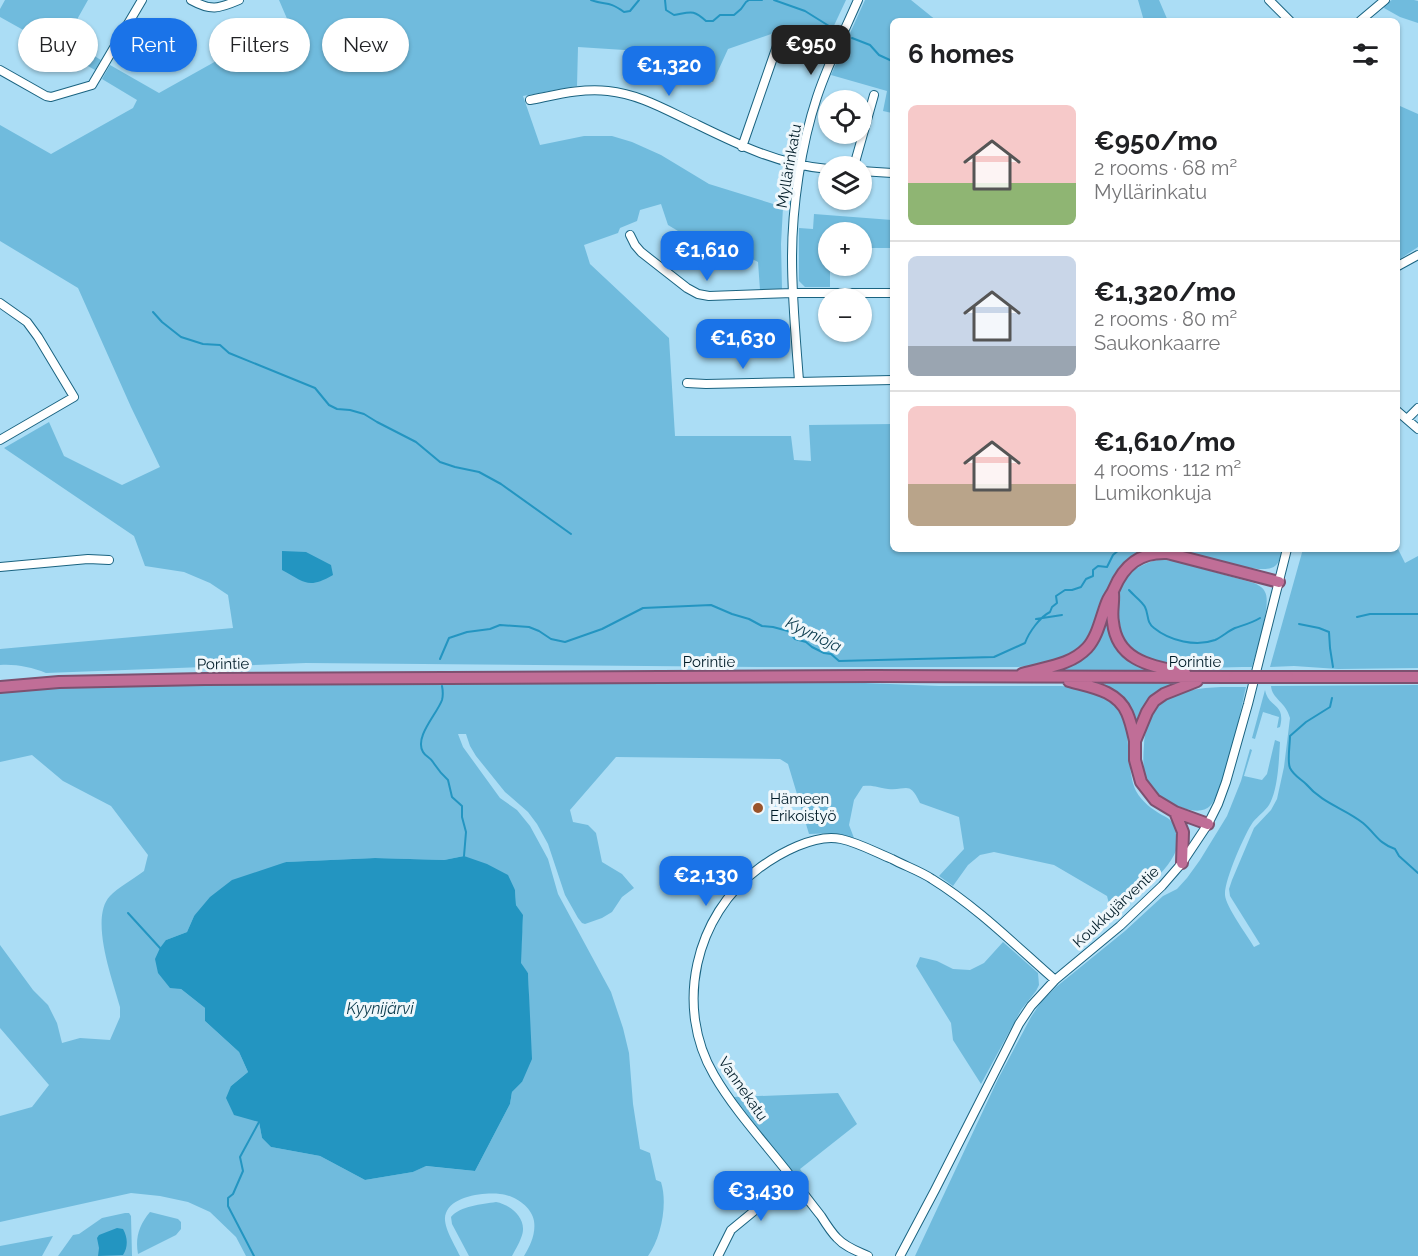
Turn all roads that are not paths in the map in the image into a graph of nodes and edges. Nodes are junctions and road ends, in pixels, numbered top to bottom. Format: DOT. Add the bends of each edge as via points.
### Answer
graph roads {
  1 [pos="142,0"];
  2 [pos="191,0"];
  3 [pos="238,0"];
  4 [pos="858,0"];
  5 [pos="1269,0"];
  6 [pos="1385,0"];
  7 [pos="1287,18"];
  8 [pos="1364,18"];
  9 [pos="777,45"];
  10 [pos="0,70"];
  11 [pos="874,95"];
  12 [pos="530,100"];
  13 [pos="742,147"];
  14 [pos="857,156"];
  15 [pos="801,165"];
  16 [pos="818,168"];
  17 [pos="872,172"];
  18 [pos="890,173"];
  19 [pos="630,235"];
  20 [pos="1418,255"];
  21 [pos="1400,265"];
  22 [pos="793,293"];
  23 [pos="890,293"];
  24 [pos="0,303"];
  25 [pos="890,380"];
  26 [pos="799,381"];
  27 [pos="687,383"];
  28 [pos="1418,408"];
  29 [pos="1400,413"];
  30 [pos="1407,419"];
  31 [pos="1418,429"];
  32 [pos="0,441"];
  33 [pos="1286,552"];
  34 [pos="108,560"];
  35 [pos="0,567"];
  36 [pos="1279,582"];
  37 [pos="1113,591"];
  38 [pos="1011,677"];
  39 [pos="1057,677"];
  40 [pos="1206,677"];
  41 [pos="1418,677"];
  42 [pos="0,687"];
  43 [pos="1136,741"];
  44 [pos="1175,812"];
  45 [pos="1208,824"];
  46 [pos="1182,863"];
  47 [pos="1054,980"];
  48 [pos="793,1179"];
  49 [pos="718,1256"];
  50 [pos="868,1256"];
  51 [pos="900,1256"];
  1 -- 10 [label="street" via="92,85 51,97"];
  2 -- 3 [label="street" via="212,9"];
  4 -- 15 [label="street, Myllärinkatu" via="817,97"];
  5 -- 7 [label="street"];
  6 -- 8 [label="street"];
  9 -- 13 [label="street"];
  11 -- 14 [label="street"];
  12 -- 13 [label="street" via="580,90 628,95 653,103"];
  13 -- 15 [label="street"];
  15 -- 16 [label="street"];
  15 -- 22 [label="street, Myllärinkatu" via="793,226"];
  17 -- 18 [label="street"];
  19 -- 22 [label="street" via="641,252 698,294"];
  20 -- 21 [label="street"];
  22 -- 23 [label="street"];
  22 -- 26 [label="street, Myllärinkatu"];
  24 -- 32 [label="street" via="27,322 39,337 74,397"];
  25 -- 26 [label="street"];
  26 -- 27 [label="street"];
  28 -- 30 [label="street"];
  29 -- 30 [label="street"];
  30 -- 31 [label="street"];
  33 -- 36 [label="street, Koukkujärventie"];
  34 -- 35 [label="street"];
  36 -- 37 [label="highway" via="1160,553 1130,565"];
  36 -- 45 [label="street, Koukkujärventie" via="1226,782"];
  37 -- 38 [label="highway" via="1095,636 1081,654 1067,662"];
  37 -- 40 [label="highway" via="1114,630 1128,653 1146,664"];
  38 -- 39 [label="highway, Porintie"];
  38 -- 42 [label="highway, Porintie" via="205,679"];
  39 -- 40 [label="highway, Porintie"];
  39 -- 43 [label="highway" via="1114,697 1126,711"];
  40 -- 41 [label="highway, Porintie, bridge"];
  40 -- 43 [label="highway" via="1154,702"];
  43 -- 44 [label="highway" via="1136,767 1143,787"];
  44 -- 45 [label="highway"];
  44 -- 46 [label="highway" via="1183,832"];
  45 -- 46 [label="street, Koukkujärventie"];
  46 -- 47 [label="street, Koukkujärventie" via="1120,926"];
  47 -- 48 [label="street, Vannekatu" via="979,912 931,878 840,839 824,838 790,850 747,876 730,893 704,938 693,990 697,1028 701,1048 714,1075"];
  47 -- 51 [label="street, Koukkujärventie" via="1019,1024"];
  48 -- 49 [label="street" via="731,1230"];
  48 -- 50 [label="street, Vannekatu" via="837,1239"];
}
